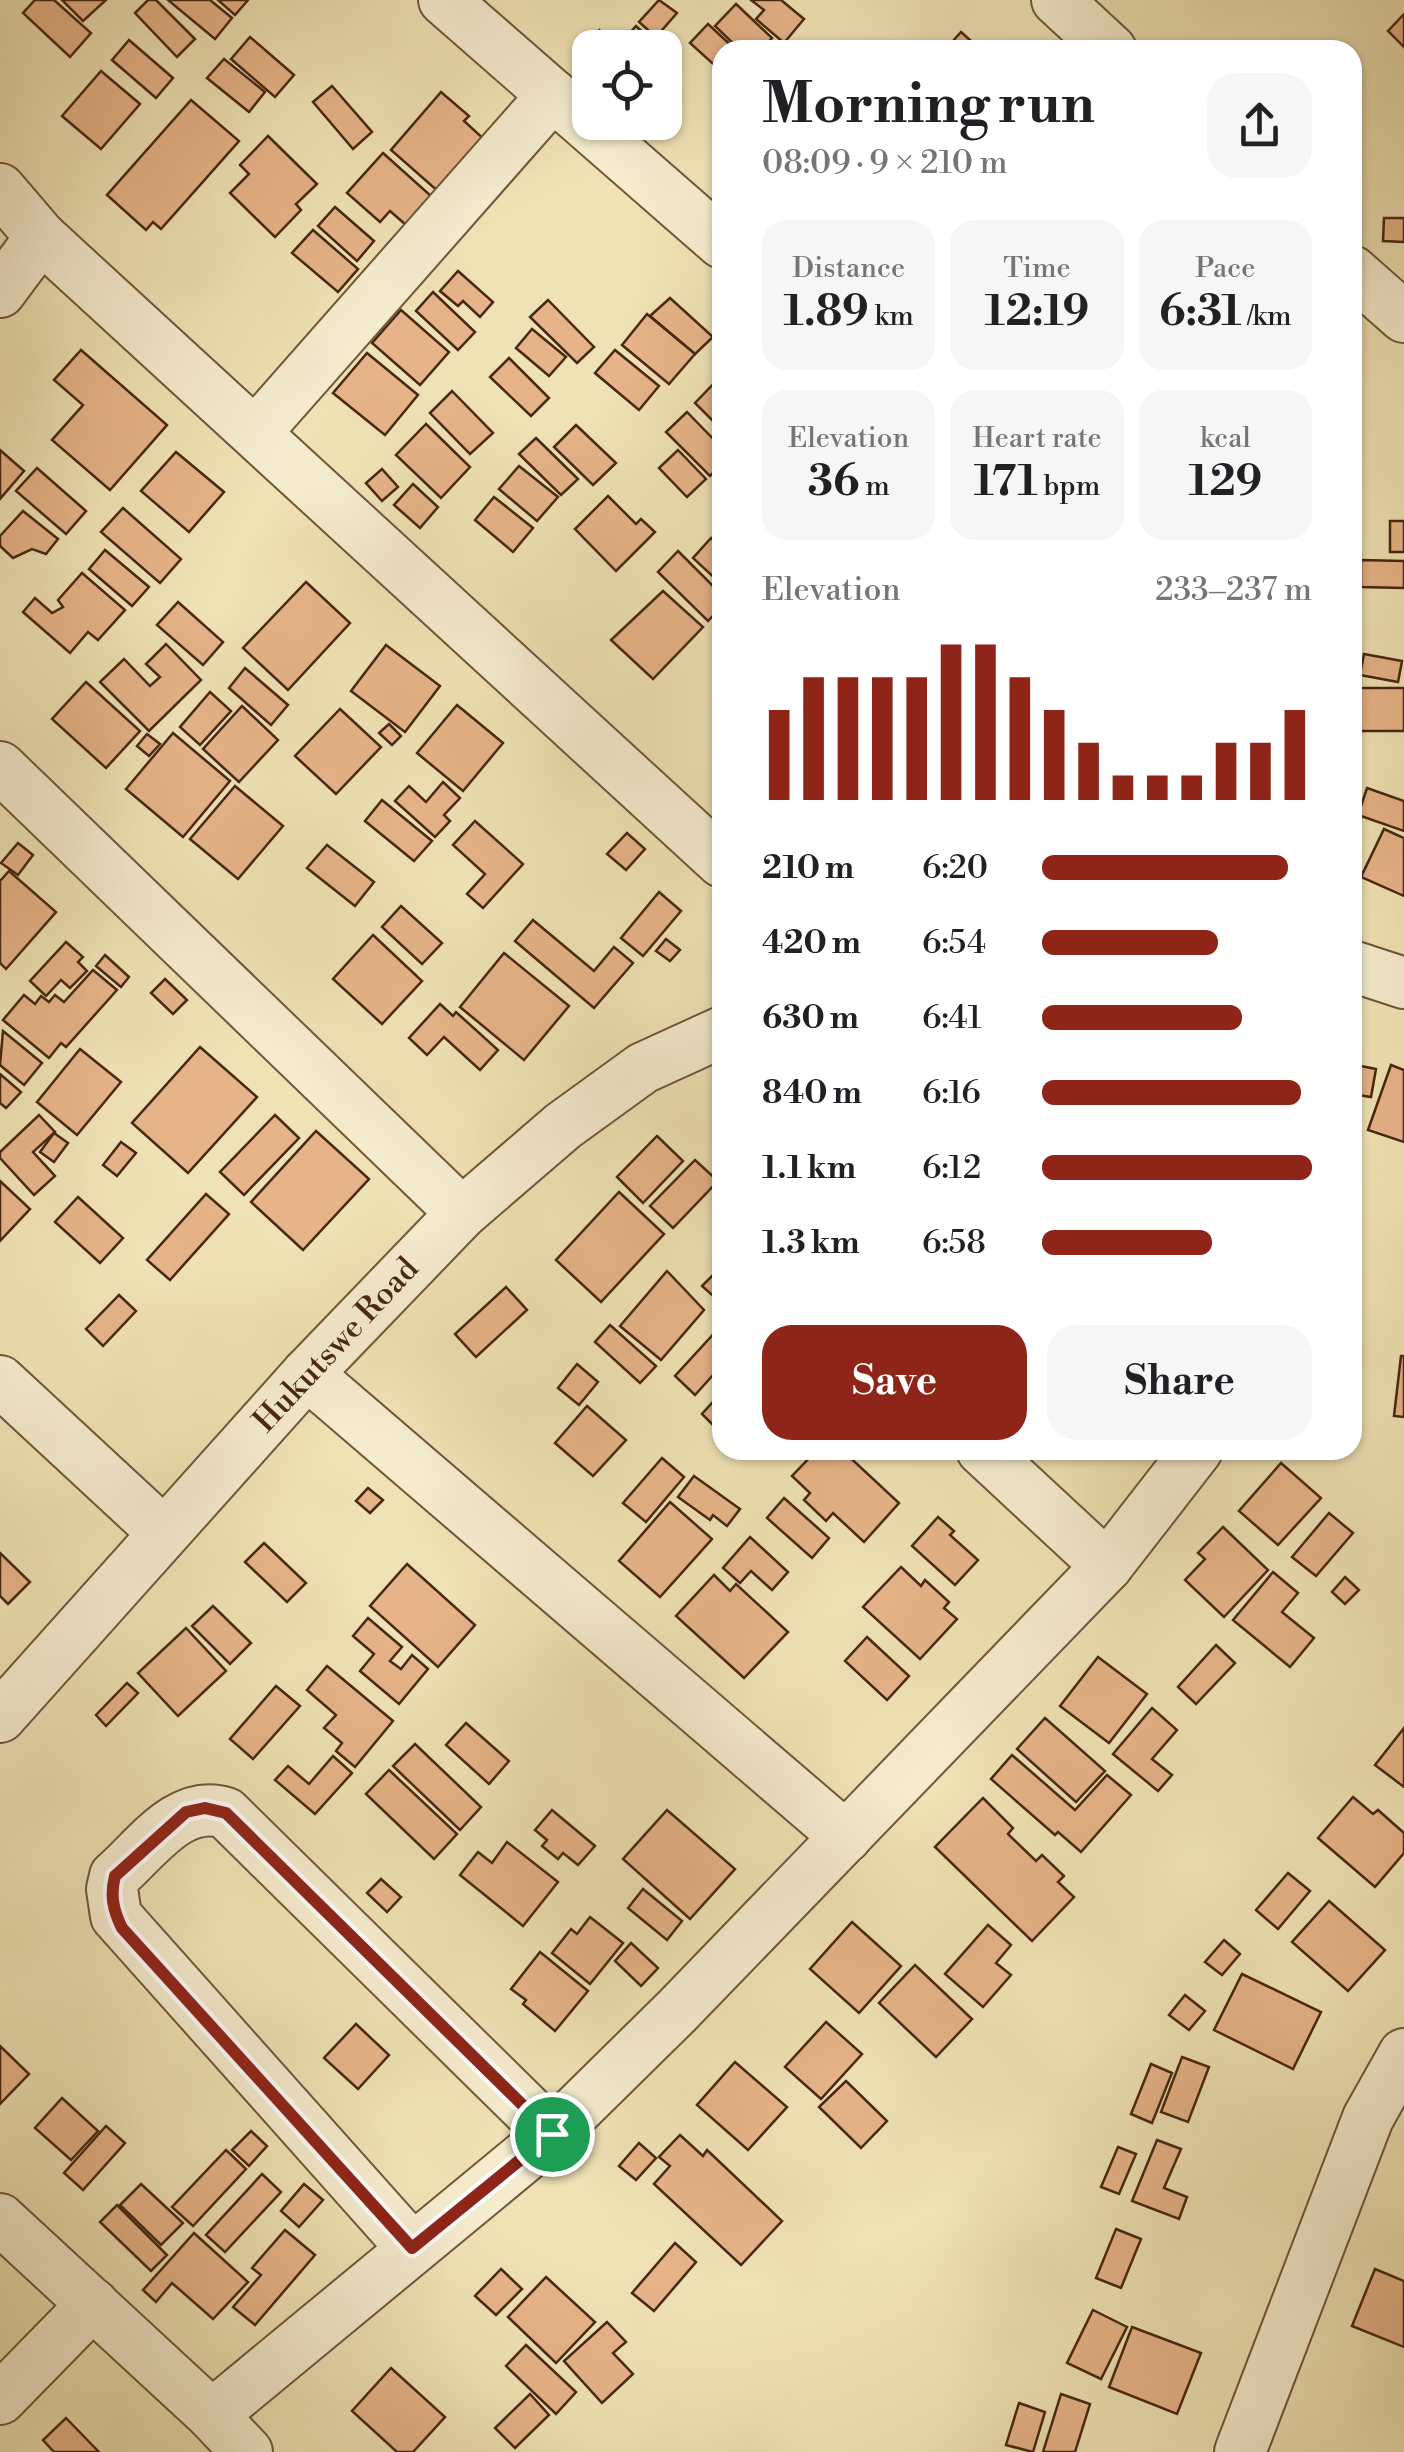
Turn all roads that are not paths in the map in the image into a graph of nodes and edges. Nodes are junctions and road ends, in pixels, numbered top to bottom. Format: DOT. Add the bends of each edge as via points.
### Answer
graph roads {
  1 [pos="444,0"];
  2 [pos="1057,0"];
  3 [pos="1100,40"];
  4 [pos="553,95"];
  5 [pos="0,189"];
  6 [pos="712,233"];
  7 [pos="41,237"];
  8 [pos="1362,280"];
  9 [pos="0,292"];
  10 [pos="1404,317"];
  11 [pos="256,432"];
  12 [pos="0,768"];
  13 [pos="712,853"];
  14 [pos="1362,969"];
  15 [pos="1404,983"];
  16 [pos="712,1036"];
  17 [pos="462,1212"];
  18 [pos="308,1374"];
  19 [pos="0,1381"];
  20 [pos="993,1460"];
  21 [pos="1189,1460"];
  22 [pos="162,1532"];
  23 [pos="1107,1566"];
  24 [pos="0,1717"];
  25 [pos="846,1837"];
  26 [pos="1404,2054"];
  27 [pos="552,2134"];
  28 [pos="0,2219"];
  29 [pos="412,2248"];
  30 [pos="94,2304"];
  31 [pos="0,2399"];
  32 [pos="212,2415"];
  33 [pos="247,2452"];
  34 [pos="1240,2452"];
  1 -- 4 [label="street"];
  2 -- 3 [label="street"];
  4 -- 6 [label="street"];
  4 -- 11 [label="street"];
  5 -- 7 [label="street"];
  7 -- 9 [label="street"];
  7 -- 11 [label="street"];
  8 -- 10 [label="street"];
  11 -- 13 [label="street"];
  12 -- 17 [label="street"];
  14 -- 15 [label="street"];
  16 -- 17 [label="street, Hukutswe Road" via="642,1068"];
  17 -- 18 [label="street, Hukutswe Road"];
  18 -- 22 [label="street, Hukutswe Road"];
  18 -- 25 [label="street"];
  19 -- 22 [label="street"];
  20 -- 23 [label="street"];
  21 -- 23 [label="street"];
  22 -- 24 [label="street, Hukutswe Road"];
  23 -- 25 [label="street"];
  25 -- 27 [label="street"];
  26 -- 34 [label="street" via="1368,2118"];
  27 -- 29 [label="street"];
  27 -- 29 [label="street" via="226,1813 186,1812 115,1876 122,1928"];
  28 -- 30 [label="street"];
  29 -- 32 [label="street"];
  30 -- 31 [label="street"];
  30 -- 32 [label="street"];
  32 -- 33 [label="street"];
}
